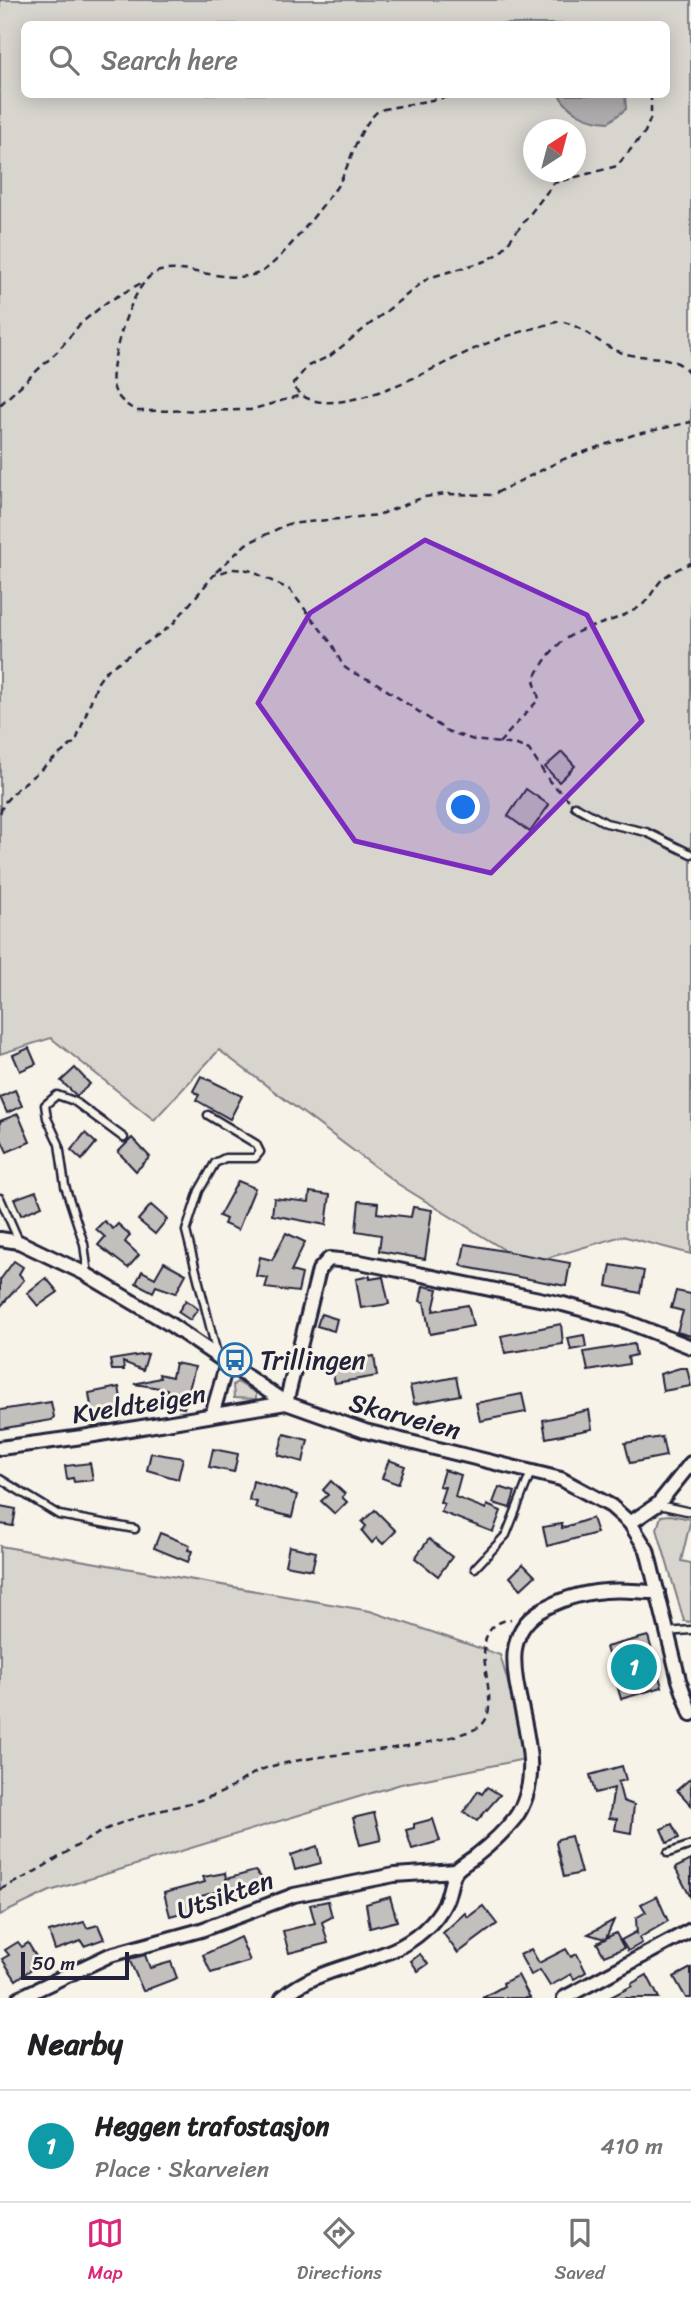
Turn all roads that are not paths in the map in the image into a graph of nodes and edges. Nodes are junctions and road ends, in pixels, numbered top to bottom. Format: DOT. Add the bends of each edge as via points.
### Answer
graph roads {
  1 [pos="575,806"];
  2 [pos="691,854"];
  3 [pos="208,1115"];
  4 [pos="124,1138"];
  5 [pos="0,1198"];
  6 [pos="0,1239"];
  7 [pos="19,1242"];
  8 [pos="88,1275"];
  9 [pos="691,1347"];
  10 [pos="222,1360"];
  11 [pos="286,1404"];
  12 [pos="212,1415"];
  13 [pos="0,1448"];
  14 [pos="691,1463"];
  15 [pos="531,1472"];
  16 [pos="0,1479"];
  17 [pos="658,1504"];
  18 [pos="691,1512"];
  19 [pos="630,1523"];
  20 [pos="135,1529"];
  21 [pos="475,1568"];
  22 [pos="658,1592"];
  23 [pos="691,1630"];
  24 [pos="667,1632"];
  25 [pos="691,1714"];
  26 [pos="691,1845"];
  27 [pos="668,1853"];
  28 [pos="456,1871"];
  29 [pos="691,1930"];
  30 [pos="19,1998"];
  31 [pos="282,1998"];
  32 [pos="564,1998"];
  1 -- 2 [label="lane" via="606,823 646,832"];
  3 -- 10 [label="lane" via="256,1144 260,1152 255,1158 225,1158 215,1163 196,1198 186,1231"];
  4 -- 8 [label="lane" via="74,1101 57,1095 45,1105 59,1144"];
  5 -- 7 [label="lane"];
  6 -- 7 [label="street, Skarveien"];
  7 -- 8 [label="street, Skarveien"];
  8 -- 10 [label="street, Skarveien"];
  9 -- 11 [label="street" via="625,1321 563,1304 329,1259 319,1270"];
  10 -- 11 [label="street, Skarveien"];
  10 -- 12 [label="street"];
  11 -- 12 [label="street, Kveldteigen"];
  11 -- 15 [label="street, Skarveien" via="365,1431"];
  12 -- 13 [label="street, Kveldteigen"];
  14 -- 17 [label="street"];
  15 -- 19 [label="street, Skarveien" via="584,1489"];
  15 -- 21 [label="lane" via="506,1535"];
  16 -- 20 [label="lane" via="59,1515"];
  17 -- 18 [label="lane"];
  17 -- 19 [label="street"];
  19 -- 22 [label="street, Skarveien" via="647,1549"];
  22 -- 24 [label="street, Skarveien"];
  22 -- 28 [label="street" via="605,1591 556,1601 521,1628 513,1644 513,1664 532,1752 528,1787 505,1830"];
  23 -- 24 [label="lane"];
  24 -- 25 [label="street, Skarveien"];
  26 -- 27 [label="lane"];
  28 -- 30 [label="street, Utsikten" via="394,1875 294,1895 201,1930 110,1955"];
  28 -- 31 [label="street" via="440,1912 413,1938 394,1950 315,1975"];
  29 -- 32 [label="street"];
}
